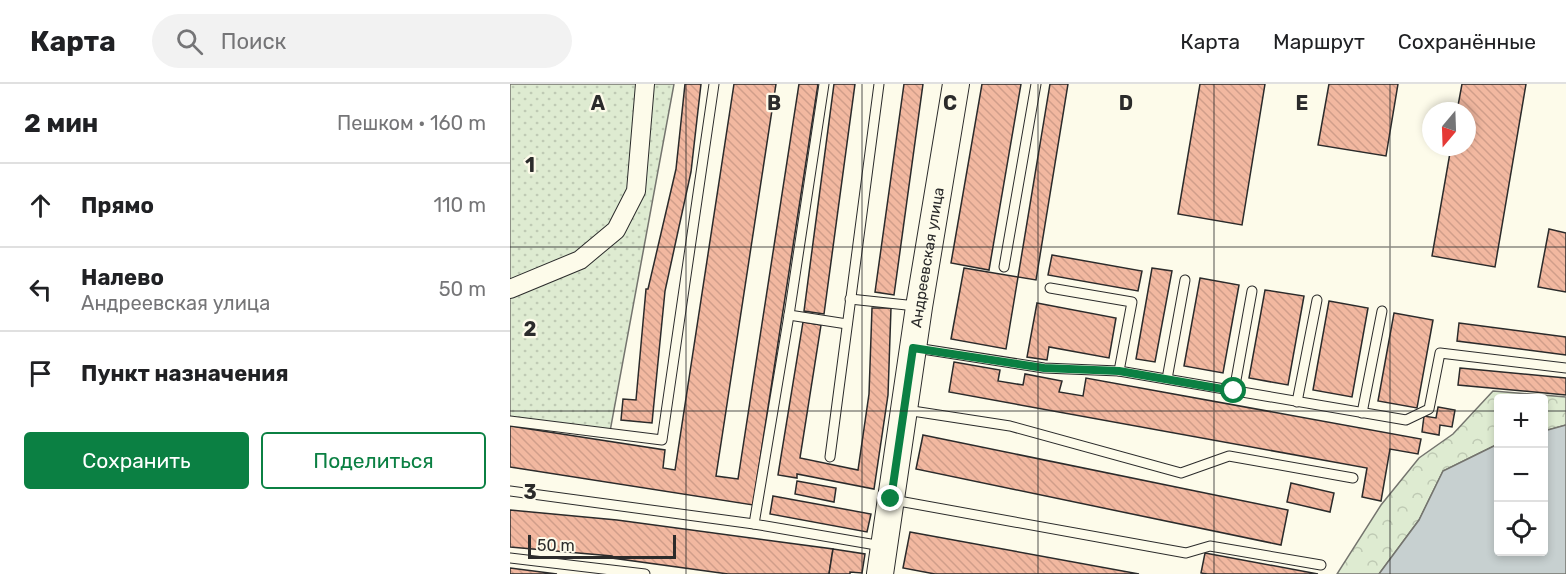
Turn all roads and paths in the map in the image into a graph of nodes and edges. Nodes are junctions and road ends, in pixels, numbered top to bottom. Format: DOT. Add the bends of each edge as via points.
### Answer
graph roads {
  1 [pos="645,84"];
  2 [pos="714,84"];
  3 [pos="824,84"];
  4 [pos="879,84"];
  5 [pos="956,84"];
  6 [pos="1036,84"];
  7 [pos="1004,267"];
  8 [pos="1185,280"];
  9 [pos="1050,288"];
  10 [pos="510,289"];
  11 [pos="1252,291"];
  12 [pos="850,299"];
  13 [pos="1317,300"];
  14 [pos="919,307"];
  15 [pos="1382,312"];
  16 [pos="789,315"];
  17 [pos="847,324"];
  18 [pos="913,348"];
  19 [pos="1566,369"];
  20 [pos="1119,371"];
  21 [pos="1167,379"];
  22 [pos="1234,391"];
  23 [pos="1298,402"];
  24 [pos="904,410"];
  25 [pos="1362,412"];
  26 [pos="510,421"];
  27 [pos="830,457"];
  28 [pos="1353,478"];
  29 [pos="510,491"];
  30 [pos="891,499"];
  31 [pos="754,524"];
  32 [pos="884,546"];
  33 [pos="510,558"];
  34 [pos="1321,566"];
  35 [pos="645,574"];
  36 [pos="880,574"];
  1 -- 10 [label="street" via="636,191 616,230 580,260"];
  2 -- 26 [label="lane" via="662,440"];
  3 -- 16 [label="lane"];
  4 -- 12 [label="lane"];
  5 -- 14 [label="street, Андреевская улица"];
  6 -- 7 [label="lane"];
  8 -- 21 [label="lane"];
  9 -- 20 [label="lane" via="1132,302"];
  11 -- 22 [label="lane"];
  12 -- 14 [label="lane"];
  12 -- 17 [label="lane"];
  13 -- 23 [label="lane"];
  14 -- 18 [label="street, Андреевская улица"];
  15 -- 25 [label="lane"];
  16 -- 17 [label="lane"];
  16 -- 31 [label="lane"];
  17 -- 27 [label="lane"];
  18 -- 20 [label="lane" via="1044,368"];
  18 -- 24 [label="street, Андреевская улица"];
  19 -- 25 [label="lane" via="1440,353 1430,409 1406,420"];
  20 -- 21 [label="lane"];
  21 -- 22 [label="lane"];
  22 -- 23 [label="lane"];
  23 -- 25 [label="lane"];
  24 -- 28 [label="lane" via="1011,426 1181,472 1228,456"];
  24 -- 30 [label="street, Андреевская улица"];
  29 -- 31 [label="lane"];
  30 -- 32 [label="street, Андреевская улица"];
  30 -- 34 [label="lane" via="1185,553 1210,546"];
  31 -- 32 [label="lane"];
  32 -- 36 [label="street, Андреевская улица"];
  33 -- 35 [label="lane"];
}
